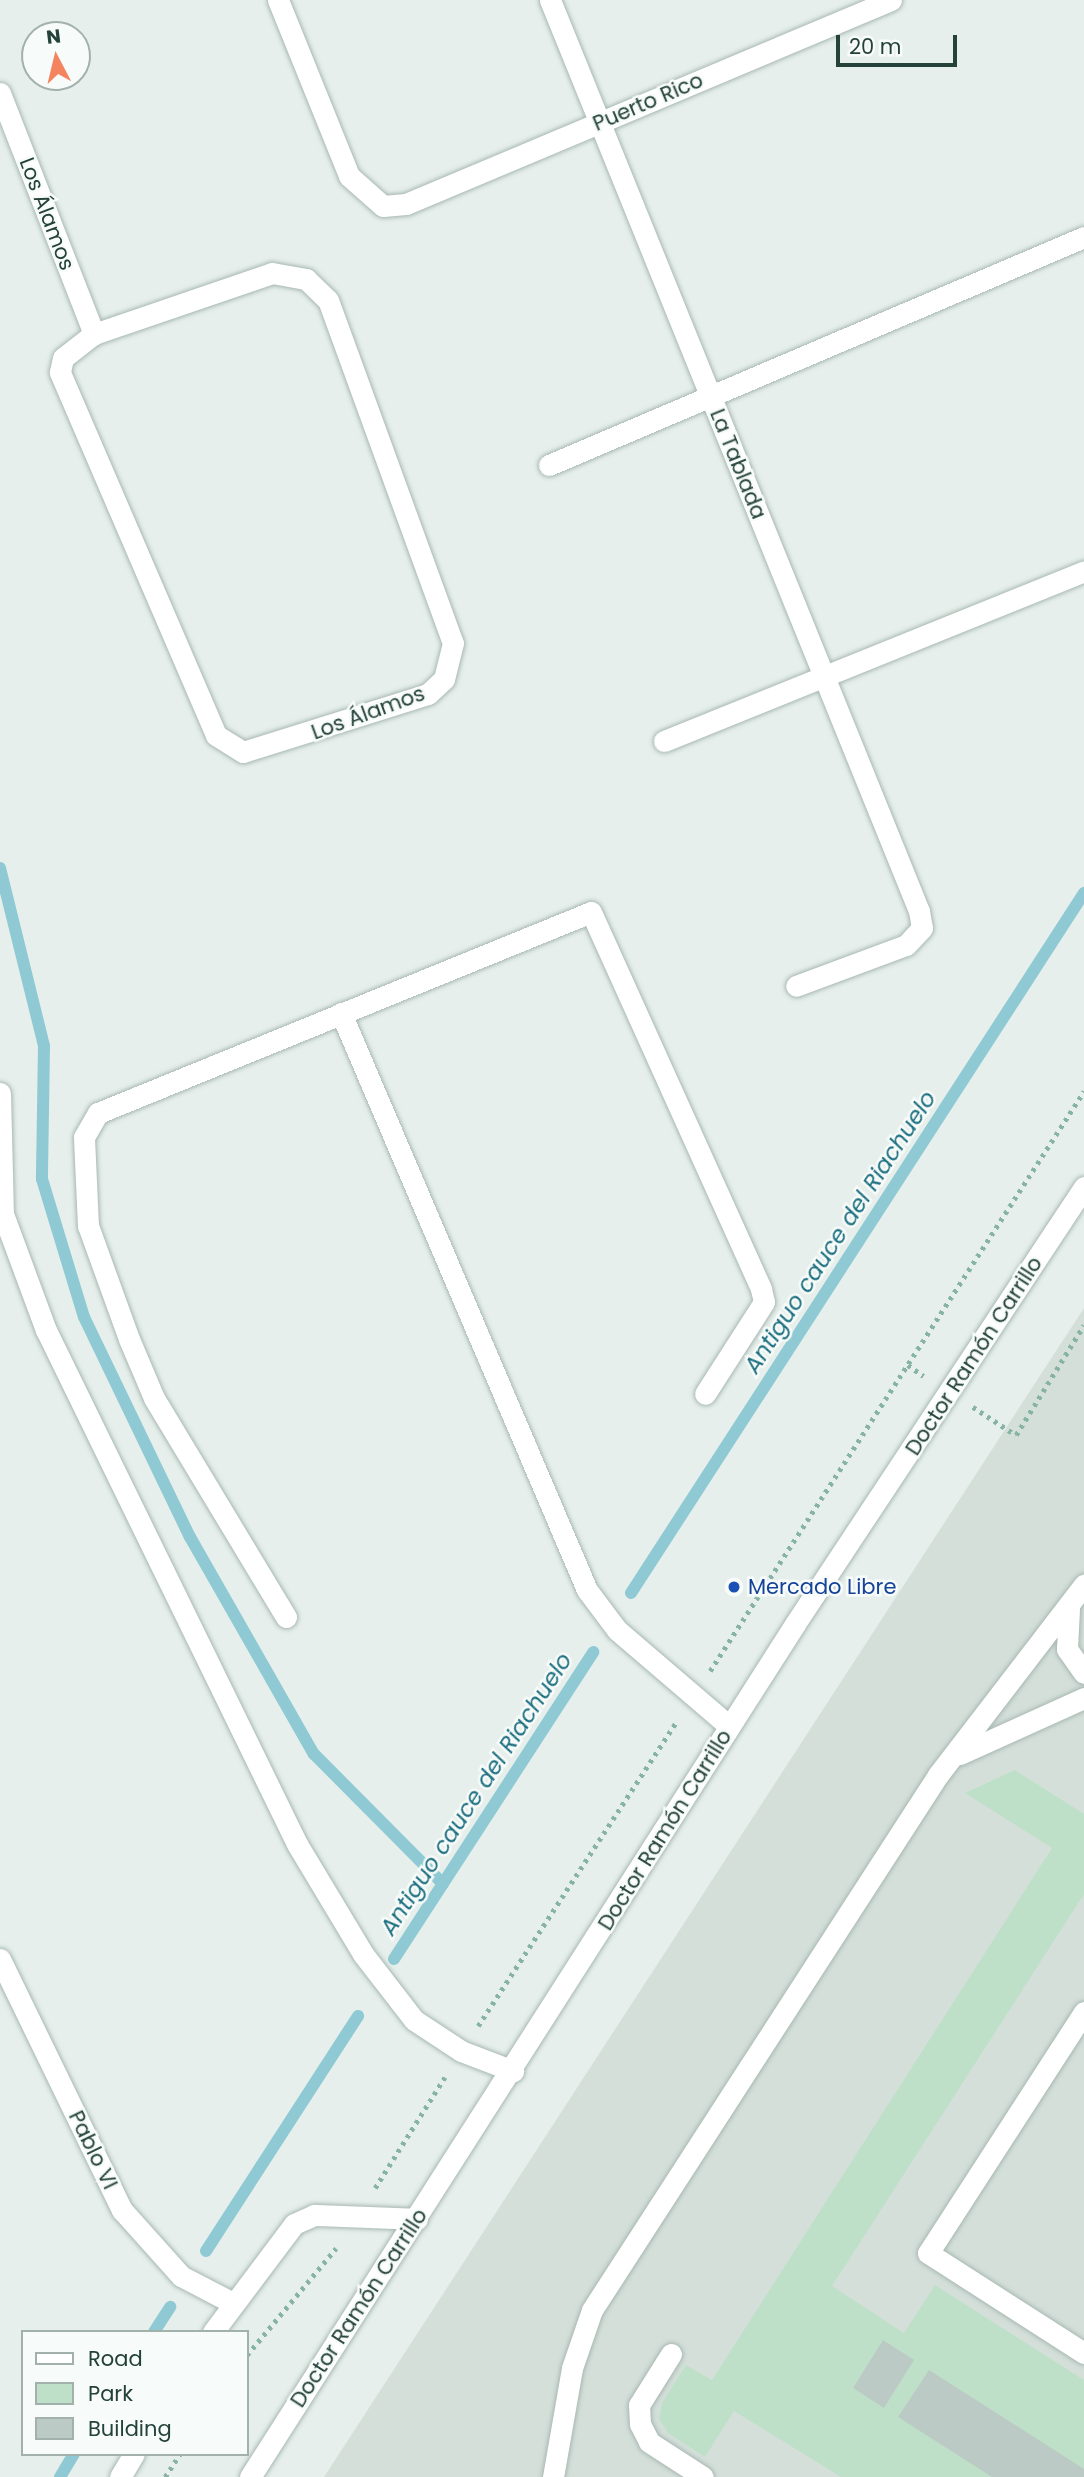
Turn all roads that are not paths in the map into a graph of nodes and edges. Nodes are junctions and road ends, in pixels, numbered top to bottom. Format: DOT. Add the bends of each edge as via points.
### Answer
graph roads {
  1 [pos="278,0"];
  2 [pos="550,0"];
  3 [pos="891,0"];
  4 [pos="0,93"];
  5 [pos="600,122"];
  6 [pos="1084,237"];
  7 [pos="94,334"];
  8 [pos="711,398"];
  9 [pos="549,465"];
  10 [pos="1084,571"];
  11 [pos="823,675"];
  12 [pos="664,741"];
  13 [pos="796,986"];
  14 [pos="341,1013"];
  15 [pos="0,1093"];
  16 [pos="1084,1187"];
  17 [pos="705,1394"];
  18 [pos="1080,1593"];
  19 [pos="286,1617"];
  20 [pos="1084,1673"];
  21 [pos="1084,1698"];
  22 [pos="729,1726"];
  23 [pos="938,1775"];
  24 [pos="0,1959"];
  25 [pos="1084,2012"];
  26 [pos="513,2071"];
  27 [pos="417,2219"];
  28 [pos="232,2302"];
  29 [pos="214,2330"];
  30 [pos="1084,2353"];
  31 [pos="671,2354"];
  32 [pos="133,2456"];
  33 [pos="120,2477"];
  34 [pos="250,2477"];
  35 [pos="553,2477"];
  36 [pos="703,2477"];
  1 -- 5 [label="street, Puerto Rico" via="356,189 383,206 406,204"];
  2 -- 5 [label="street, La Tablada"];
  3 -- 5 [label="street, Puerto Rico"];
  4 -- 7 [label="street, Los Álamos"];
  5 -- 8 [label="street, La Tablada"];
  6 -- 8 [label="street"];
  7 -- 7 [label="street, Los Álamos" via="272,273 306,279 328,300 450,625 450,665 428,694 267,750 225,746 60,381 63,358"];
  8 -- 9 [label="street"];
  8 -- 11 [label="street, La Tablada"];
  10 -- 11 [label="street"];
  11 -- 12 [label="street"];
  11 -- 13 [label="street, La Tablada" via="922,928 905,945"];
  14 -- 17 [label="street" via="590,912 761,1289 764,1302"];
  14 -- 19 [label="street" via="98,1113 85,1137 88,1226 129,1339 154,1398"];
  14 -- 22 [label="street" via="587,1590 617,1630"];
  15 -- 26 [label="street" via="5,1123 3,1214 46,1330 297,1844 363,1954 414,2020 461,2051"];
  16 -- 22 [label="street, Doctor Ramón Carrillo"];
  18 -- 20 [label="street" via="1063,1633"];
  18 -- 23 [label="street"];
  21 -- 23 [label="street" via="992,1735"];
  22 -- 26 [label="street, Doctor Ramón Carrillo"];
  23 -- 35 [label="street" via="592,2310 572,2368"];
  24 -- 28 [label="street, Pablo VI" via="122,2210 181,2276"];
  25 -- 30 [label="street" via="928,2253"];
  26 -- 27 [label="street, Doctor Ramón Carrillo"];
  27 -- 28 [label="street" via="314,2215 294,2224"];
  27 -- 34 [label="street, Doctor Ramón Carrillo"];
  28 -- 29 [label="street"];
  31 -- 36 [label="street" via="639,2405 640,2424 649,2442"];
  32 -- 33 [label="street"];
}
